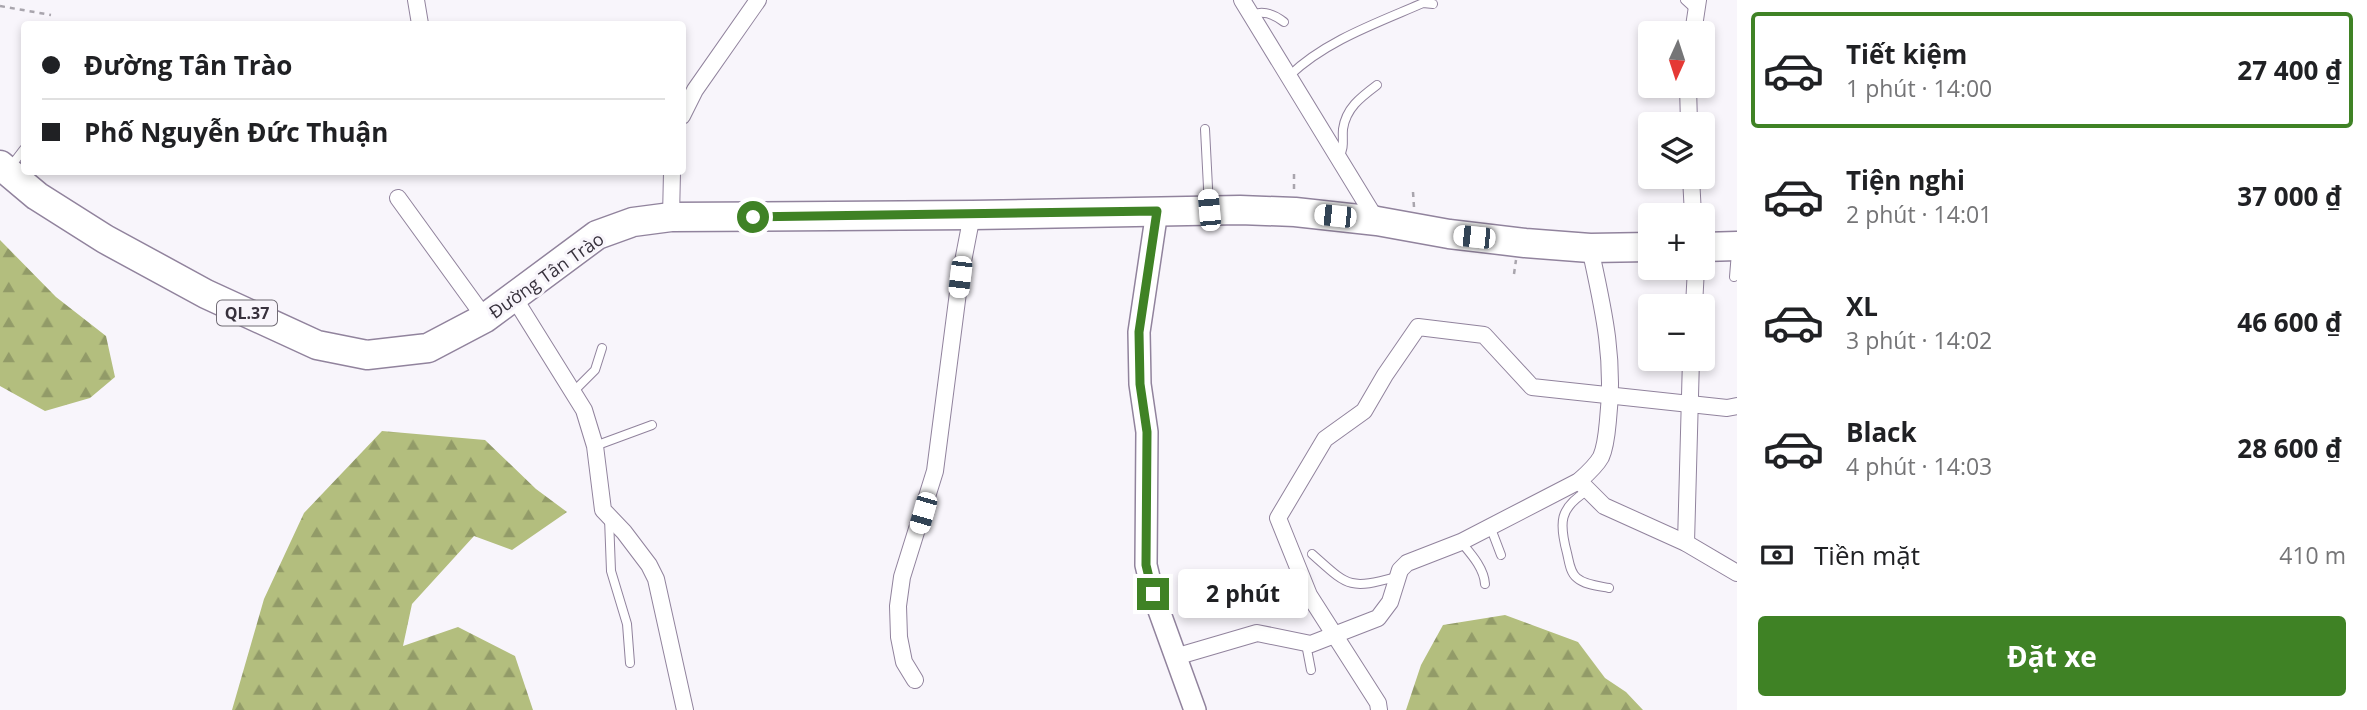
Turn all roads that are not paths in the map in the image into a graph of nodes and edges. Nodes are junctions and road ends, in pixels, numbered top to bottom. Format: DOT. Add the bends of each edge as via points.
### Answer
graph roads {
  1 [pos="416,0"];
  2 [pos="758,0"];
  3 [pos="1242,0"];
  4 [pos="1693,3"];
  5 [pos="1433,4"];
  6 [pos="1251,15"];
  7 [pos="420,21"];
  8 [pos="1693,21"];
  9 [pos="1283,22"];
  10 [pos="1289,76"];
  11 [pos="1377,85"];
  12 [pos="686,108"];
  13 [pos="1205,128"];
  14 [pos="1339,157"];
  15 [pos="10,161"];
  16 [pos="672,175"];
  17 [pos="398,198"];
  18 [pos="1209,210"];
  19 [pos="1157,211"];
  20 [pos="972,215"];
  21 [pos="671,217"];
  22 [pos="1377,220"];
  23 [pos="1737,246"];
  24 [pos="1638,247"];
  25 [pos="1715,247"];
  26 [pos="1590,248"];
  27 [pos="1734,277"];
  28 [pos="513,296"];
  29 [pos="485,318"];
  30 [pos="602,348"];
  31 [pos="1691,371"];
  32 [pos="574,391"];
  33 [pos="1610,396"];
  34 [pos="1690,404"];
  35 [pos="1737,406"];
  36 [pos="652,425"];
  37 [pos="595,446"];
  38 [pos="1583,486"];
  39 [pos="610,518"];
  40 [pos="1490,526"];
  41 [pos="1461,542"];
  42 [pos="1686,543"];
  43 [pos="1312,554"];
  44 [pos="1501,555"];
  45 [pos="1737,573"];
  46 [pos="1396,577"];
  47 [pos="1485,584"];
  48 [pos="1609,588"];
  49 [pos="1335,636"];
  50 [pos="1306,644"];
  51 [pos="1175,657"];
  52 [pos="630,663"];
  53 [pos="1311,670"];
  54 [pos="915,680"];
  55 [pos="1191,709"];
  56 [pos="685,710"];
  57 [pos="1379,710"];
  1 -- 7 [label="street"];
  2 -- 12 [label="street"];
  3 -- 6 [label="street"];
  4 -- 8 [label="street"];
  5 -- 10 [label="lane" via="1423,3 1358,31 1316,54"];
  6 -- 9 [label="lane" via="1270,14"];
  6 -- 10 [label="street"];
  10 -- 14 [label="street"];
  11 -- 14 [label="lane" via="1351,108"];
  13 -- 18 [label="lane"];
  14 -- 22 [label="street"];
  15 -- 29 [label="highway, Đường Tân Trào / QL.37" via="37,196 105,239 206,294 317,345 367,355 428,348"];
  16 -- 21 [label="street"];
  17 -- 29 [label="street"];
  18 -- 19 [label="highway, Đường Tân Trào / QL.37"];
  18 -- 22 [label="highway, Đường Tân Trào / QL.37"];
  19 -- 20 [label="highway, Đường Tân Trào / QL.37"];
  19 -- 51 [label="street" via="1139,332 1147,432 1146,565"];
  20 -- 21 [label="highway, Đường Tân Trào / QL.37"];
  20 -- 54 [label="street" via="935,471 902,577 898,606 904,662"];
  21 -- 28 [label="highway, Đường Tân Trào / QL.37" via="634,222 597,235"];
  22 -- 26 [label="highway, Đường Tân Trào / QL.37" via="1449,234"];
  23 -- 25 [label="highway"];
  23 -- 27 [label="lane"];
  24 -- 26 [label="highway, Đường Tân Trào / QL.37"];
  26 -- 33 [label="street" via="1610,348"];
  28 -- 29 [label="highway, Đường Tân Trào / QL.37"];
  28 -- 32 [label="street"];
  30 -- 32 [label="lane" via="595,370"];
  31 -- 34 [label="street"];
  32 -- 37 [label="street"];
  33 -- 34 [label="street"];
  33 -- 38 [label="street" via="1601,456"];
  33 -- 49 [label="street" via="1532,387 1484,335 1418,327 1364,411 1325,439 1278,518 1309,595"];
  34 -- 35 [label="street"];
  34 -- 42 [label="street"];
  36 -- 37 [label="lane"];
  37 -- 39 [label="street" via="602,505"];
  38 -- 40 [label="street"];
  38 -- 42 [label="street" via="1604,506"];
  38 -- 48 [label="lane" via="1562,518 1563,539 1573,574 1580,581"];
  39 -- 52 [label="lane" via="611,571 627,624"];
  39 -- 56 [label="street" via="656,579"];
  40 -- 41 [label="street"];
  40 -- 44 [label="lane"];
  41 -- 46 [label="street" via="1407,563"];
  41 -- 47 [label="lane" via="1485,576"];
  42 -- 45 [label="street"];
  43 -- 46 [label="lane" via="1348,584"];
  46 -- 49 [label="street" via="1390,602 1378,618"];
  49 -- 50 [label="street"];
  49 -- 57 [label="street"];
  50 -- 51 [label="street" via="1258,632"];
  50 -- 53 [label="lane"];
  51 -- 55 [label="street"];
}
